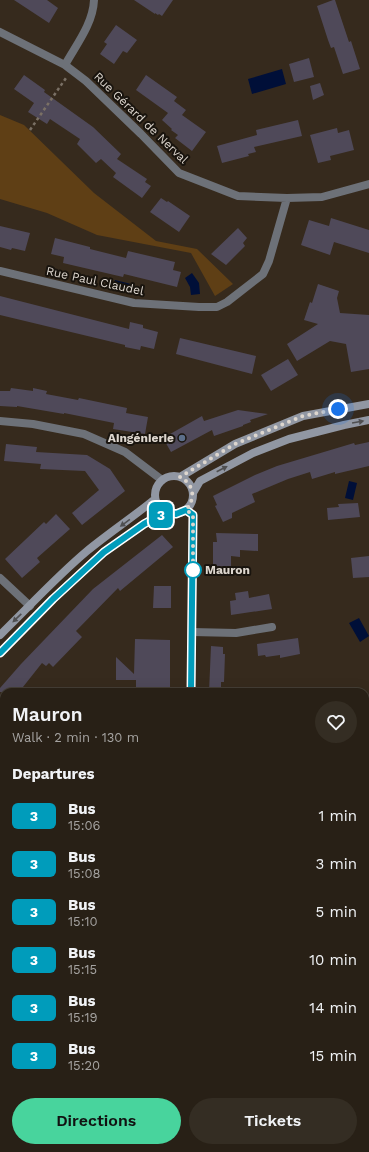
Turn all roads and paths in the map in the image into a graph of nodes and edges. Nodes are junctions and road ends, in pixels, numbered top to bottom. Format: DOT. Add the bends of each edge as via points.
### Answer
graph roads {
  1 [pos="94,0"];
  2 [pos="0,32"];
  3 [pos="65,65"];
  4 [pos="72,70"];
  5 [pos="30,130"];
  6 [pos="369,184"];
  7 [pos="287,198"];
  8 [pos="0,271"];
  9 [pos="369,404"];
  10 [pos="369,420"];
  11 [pos="0,422"];
  12 [pos="180,477"];
  13 [pos="162,480"];
  14 [pos="193,493"];
  15 [pos="155,499"];
  16 [pos="186,510"];
  17 [pos="166,512"];
  18 [pos="0,578"];
  19 [pos="30,606"];
  20 [pos="272,627"];
  21 [pos="192,632"];
  22 [pos="0,635"];
  23 [pos="0,653"];
  24 [pos="191,688"];
  1 -- 3 [label="street" via="87,26"];
  2 -- 3 [label="street, Rue Gérard de Nerval"];
  3 -- 4 [label="street, Rue Gérard de Nerval"];
  4 -- 5 [label="path"];
  4 -- 7 [label="street, Rue Gérard de Nerval" via="179,172 238,196"];
  6 -- 7 [label="street, Rue Gérard de Nerval" via="322,197"];
  7 -- 8 [label="street, Rue Paul Claudel" via="263,274 217,307 134,303"];
  9 -- 12 [label="main road" via="303,416 235,444"];
  14 -- 10 [label="main road, one-way" via="200,481 253,453 289,439"];
  11 -- 13 [label="street" via="33,424 84,434 125,452"];
  12 -- 13 [label="main road"];
  12 -- 14 [label="main road" via="189,483"];
  13 -- 15 [label="main road" via="156,489"];
  14 -- 16 [label="main road" via="193,499"];
  15 -- 17 [label="main road"];
  15 -- 19 [label="main road, one-way" via="87,550"];
  16 -- 17 [label="main road" via="176,514"];
  16 -- 21 [label="street" via="193,515"];
  17 -- 23 [label="main road" via="104,552"];
  18 -- 19 [label="street"];
  19 -- 22 [label="main road, one-way"];
  20 -- 21 [label="street" via="236,632"];
  21 -- 24 [label="street"];
}
